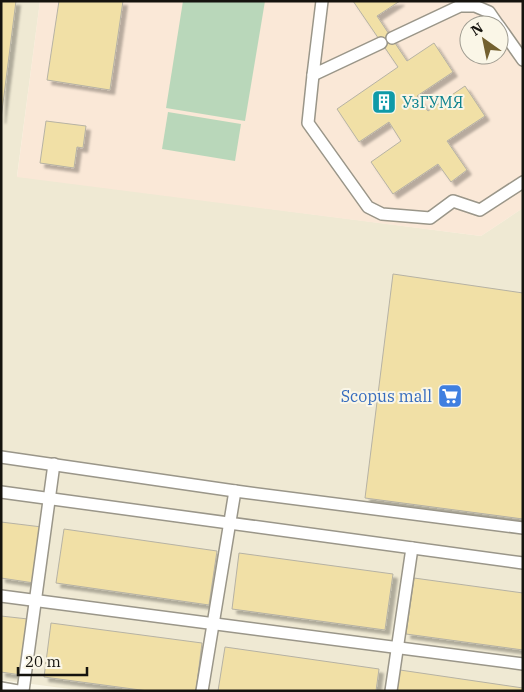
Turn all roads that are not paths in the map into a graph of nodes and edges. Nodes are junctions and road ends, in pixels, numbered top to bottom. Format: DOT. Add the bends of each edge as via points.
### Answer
graph roads {
  1 [pos="322,1"];
  2 [pos="491,15"];
  3 [pos="509,40"];
  4 [pos="523,60"];
  5 [pos="313,74"];
  6 [pos="523,182"];
  7 [pos="1,457"];
  8 [pos="54,464"];
  9 [pos="234,491"];
  10 [pos="1,492"];
  11 [pos="50,499"];
  12 [pos="228,523"];
  13 [pos="523,528"];
  14 [pos="412,548"];
  15 [pos="523,563"];
  16 [pos="1,596"];
  17 [pos="36,600"];
  18 [pos="212,623"];
  19 [pos="398,648"];
  20 [pos="523,664"];
  21 [pos="1,688"];
  22 [pos="18,691"];
  23 [pos="23,691"];
  24 [pos="202,691"];
  25 [pos="391,691"];
  1 -- 5 [label="lane"];
  2 -- 5 [label="lane" via="475,6 460,6"];
  3 -- 4 [label="lane"];
  5 -- 6 [label="lane" via="308,123 368,207 382,214 430,218 453,201 480,210"];
  7 -- 8 [label="lane"];
  8 -- 9 [label="lane"];
  8 -- 11 [label="lane"];
  9 -- 12 [label="lane"];
  9 -- 13 [label="lane"];
  10 -- 11 [label="lane"];
  11 -- 12 [label="lane"];
  11 -- 17 [label="lane"];
  12 -- 14 [label="lane"];
  12 -- 18 [label="lane"];
  14 -- 15 [label="lane"];
  14 -- 19 [label="lane"];
  16 -- 17 [label="lane"];
  17 -- 18 [label="lane"];
  17 -- 23 [label="lane"];
  18 -- 19 [label="lane"];
  18 -- 24 [label="lane"];
  19 -- 20 [label="lane"];
  19 -- 25 [label="lane"];
  21 -- 22 [label="lane"];
}
